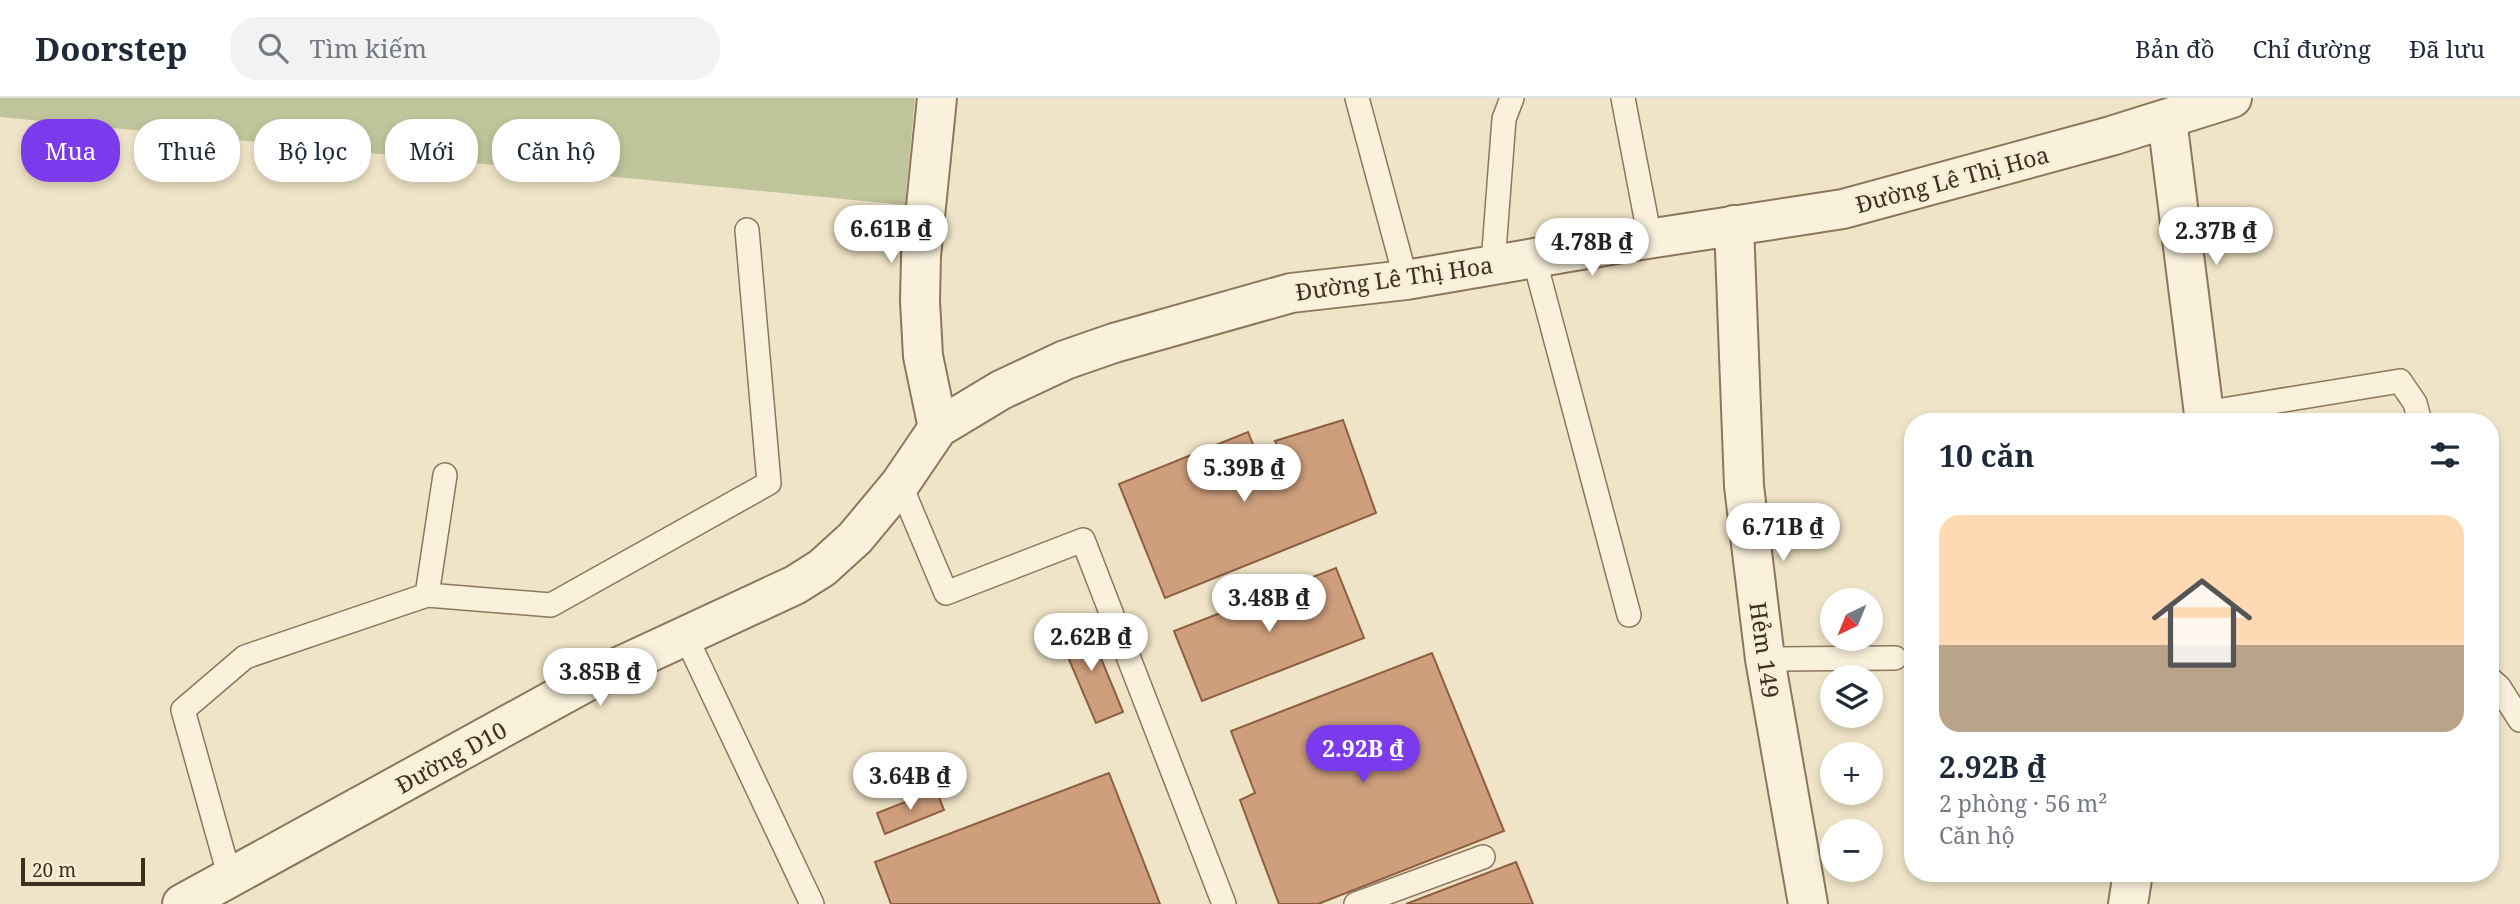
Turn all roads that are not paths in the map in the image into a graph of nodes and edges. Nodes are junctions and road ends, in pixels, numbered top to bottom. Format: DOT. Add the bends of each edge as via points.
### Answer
graph roads {
  1 [pos="937,98"];
  2 [pos="1357,98"];
  3 [pos="1512,98"];
  4 [pos="1623,98"];
  5 [pos="2211,101"];
  6 [pos="2167,119"];
  7 [pos="1734,225"];
  8 [pos="747,230"];
  9 [pos="1650,239"];
  10 [pos="1534,258"];
  11 [pos="1493,264"];
  12 [pos="1406,280"];
  13 [pos="2204,413"];
  14 [pos="2227,413"];
  15 [pos="2418,413"];
  16 [pos="938,428"];
  17 [pos="445,475"];
  18 [pos="900,484"];
  19 [pos="427,595"];
  20 [pos="1629,615"];
  21 [pos="685,635"];
  22 [pos="1895,658"];
  23 [pos="1765,659"];
  24 [pos="2499,687"];
  25 [pos="2520,720"];
  26 [pos="1483,857"];
  27 [pos="230,878"];
  28 [pos="2132,882"];
  29 [pos="183,904"];
  30 [pos="812,904"];
  31 [pos="1224,904"];
  32 [pos="1356,904"];
  33 [pos="1808,904"];
  34 [pos="2128,904"];
  1 -- 16 [label="street" via="920,301 923,356"];
  2 -- 12 [label="lane"];
  3 -- 11 [label="lane" via="1504,119"];
  4 -- 9 [label="lane"];
  5 -- 6 [label="street, Đường Lê Thị Hoa"];
  6 -- 7 [label="street, Đường Lê Thị Hoa" via="1843,209"];
  6 -- 13 [label="street"];
  7 -- 9 [label="street, Đường Lê Thị Hoa"];
  7 -- 23 [label="street, Hẻm 149" via="1744,485"];
  8 -- 19 [label="lane" via="769,484 551,605"];
  9 -- 10 [label="street, Đường Lê Thị Hoa"];
  10 -- 11 [label="street, Đường Lê Thị Hoa"];
  10 -- 20 [label="lane"];
  11 -- 12 [label="street, Đường Lê Thị Hoa"];
  12 -- 16 [label="street, Đường Lê Thị Hoa" via="1291,293 1114,342 1001,390"];
  14 -- 15 [label="lane" via="2400,382"];
  16 -- 18 [label="street, Đường D10"];
  17 -- 19 [label="lane"];
  18 -- 21 [label="street, Đường D10" via="855,538 822,568"];
  18 -- 31 [label="lane" via="946,593 1083,540"];
  19 -- 27 [label="lane" via="245,657 183,710"];
  21 -- 27 [label="street, Đường D10" via="586,682"];
  21 -- 30 [label="lane"];
  22 -- 23 [label="lane"];
  23 -- 33 [label="street, Hẻm 149"];
  24 -- 25 [label="lane"];
  26 -- 32 [label="lane"];
  27 -- 29 [label="street, Đường D10"];
  28 -- 34 [label="street"];
}
